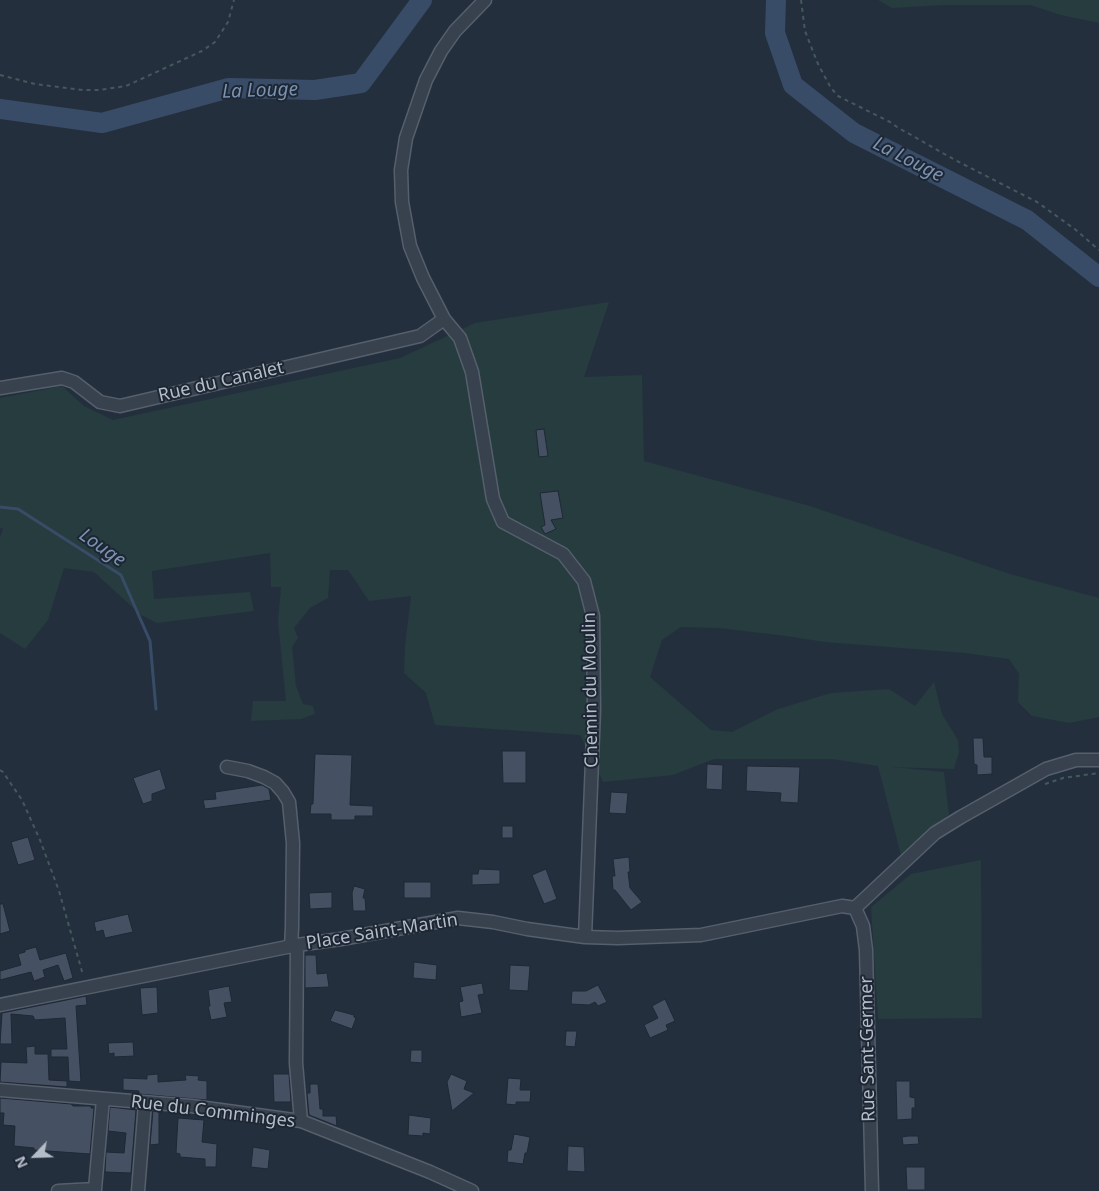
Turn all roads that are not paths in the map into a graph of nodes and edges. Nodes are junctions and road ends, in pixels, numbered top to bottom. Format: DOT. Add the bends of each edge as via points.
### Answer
graph roads {
  1 [pos="485,0"];
  2 [pos="444,319"];
  3 [pos="0,388"];
  4 [pos="1099,760"];
  5 [pos="227,767"];
  6 [pos="856,908"];
  7 [pos="585,937"];
  8 [pos="294,946"];
  9 [pos="0,1005"];
  10 [pos="0,1090"];
  11 [pos="103,1100"];
  12 [pos="145,1103"];
  13 [pos="301,1121"];
  14 [pos="58,1191"];
  15 [pos="138,1191"];
  16 [pos="472,1191"];
  17 [pos="872,1191"];
  1 -- 2 [label="street, Chemin du Moulin" via="455,31 426,80 406,138 401,170 402,202 410,246"];
  2 -- 3 [label="street, Rue du Canalet" via="420,336 120,406 100,402 74,382 62,378"];
  2 -- 7 [label="street, Chemin du Moulin" via="460,338 472,372 493,499 503,522 563,554 584,581 593,616 594,710"];
  4 -- 6 [label="street" via="1076,760 1046,769 961,817 935,833"];
  5 -- 8 [label="street" via="264,777 283,792 289,802 293,843"];
  6 -- 7 [label="street, Place Saint-Martin" via="842,906 701,934"];
  6 -- 17 [label="street, Rue Sant-Germer" via="863,926 866,950"];
  7 -- 8 [label="street, Place Saint-Martin" via="458,918"];
  8 -- 9 [label="street, Place Saint-Martin"];
  8 -- 13 [label="street" via="296,1063"];
  10 -- 11 [label="street, Rue du Comminges"];
  11 -- 12 [label="street, Rue du Comminges"];
  11 -- 14 [label="street" via="96,1189"];
  12 -- 13 [label="street, Rue du Comminges"];
  12 -- 15 [label="street"];
  13 -- 16 [label="street, Rue du Comminges"];
}
